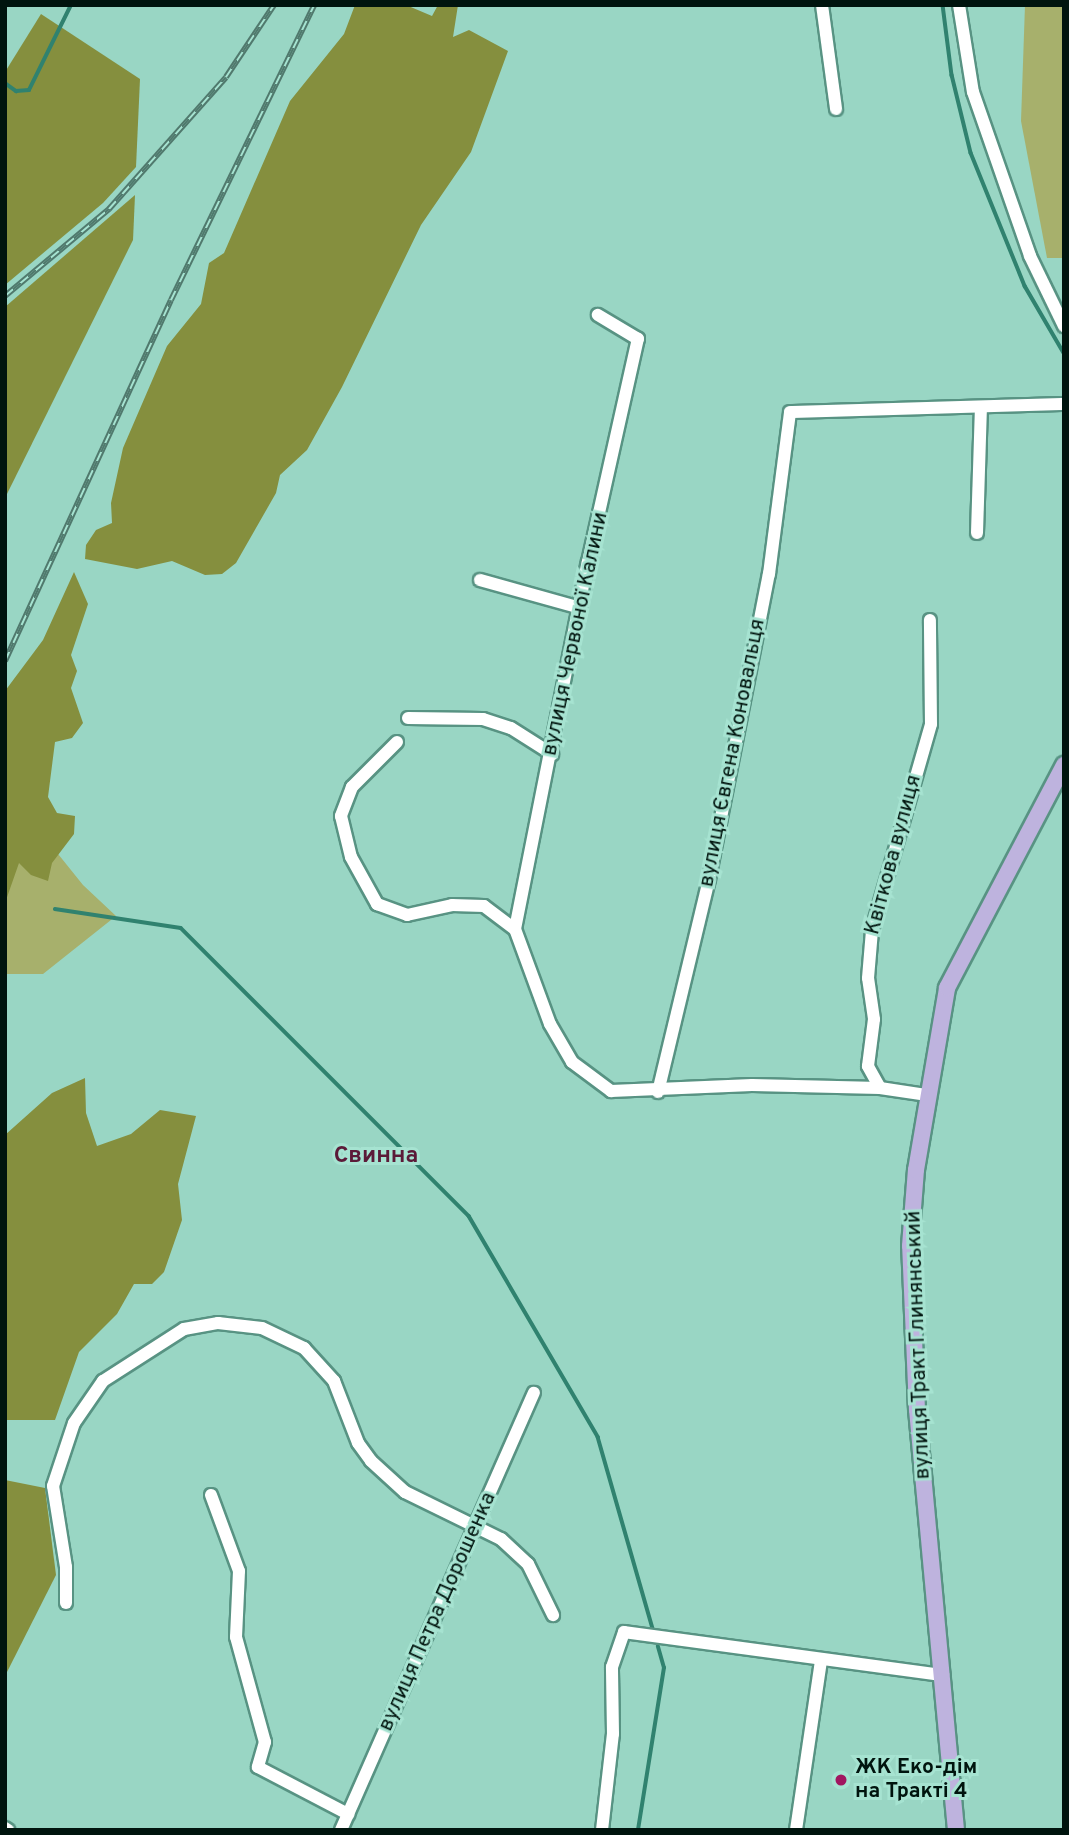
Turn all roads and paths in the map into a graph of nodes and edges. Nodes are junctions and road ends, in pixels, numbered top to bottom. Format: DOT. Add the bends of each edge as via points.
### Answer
graph roads {
  1 [pos="822,5"];
  2 [pos="959,5"];
  3 [pos="836,109"];
  4 [pos="598,315"];
  5 [pos="1064,326"];
  6 [pos="1064,404"];
  7 [pos="981,408"];
  8 [pos="977,533"];
  9 [pos="480,580"];
  10 [pos="580,608"];
  11 [pos="930,620"];
  12 [pos="408,718"];
  13 [pos="397,742"];
  14 [pos="552,754"];
  15 [pos="1064,765"];
  16 [pos="515,929"];
  17 [pos="880,1088"];
  18 [pos="658,1092"];
  19 [pos="927,1095"];
  20 [pos="534,1393"];
  21 [pos="211,1495"];
  22 [pos="476,1525"];
  23 [pos="66,1604"];
  24 [pos="553,1615"];
  25 [pos="821,1661"];
  26 [pos="943,1675"];
  27 [pos="348,1814"];
  28 [pos="341,1830"];
  29 [pos="602,1830"];
  30 [pos="796,1830"];
  31 [pos="956,1830"];
  1 -- 3 [label="street"];
  2 -- 5 [label="street" via="973,92 1030,256"];
  4 -- 10 [label="street, вулиця Червоної Калини" via="638,339"];
  6 -- 7 [label="street"];
  7 -- 8 [label="street"];
  7 -- 18 [label="street, вулиця Євгена Коновальця" via="789,412 769,574 709,879"];
  9 -- 10 [label="street"];
  10 -- 14 [label="street, вулиця Червоної Калини"];
  11 -- 17 [label="street, Квіткова вулиця" via="931,724 872,930 868,978 874,1019 868,1066"];
  12 -- 14 [label="street" via="483,719 511,728"];
  13 -- 16 [label="street" via="352,787 341,816 351,858 377,904 407,915 452,905 484,906"];
  14 -- 16 [label="street, вулиця Червоної Калини"];
  15 -- 19 [label="main road, вулиця Тракт Глинянський" via="958,960 944,1001"];
  16 -- 18 [label="street" via="550,1024 572,1062 611,1091"];
  17 -- 18 [label="street" via="752,1085"];
  17 -- 19 [label="street"];
  19 -- 26 [label="main road, вулиця Тракт Глинянський" via="910,1246 917,1410"];
  20 -- 22 [label="street, вулиця Петра Дорошенка"];
  21 -- 27 [label="street" via="239,1572 236,1637 265,1742 258,1767"];
  22 -- 23 [label="street" via="404,1492 371,1461 358,1443 334,1381 304,1348 262,1328 218,1323 184,1329 103,1381 74,1423 52,1486 66,1567"];
  22 -- 24 [label="street" via="501,1539 528,1564"];
  22 -- 27 [label="street, вулиця Петра Дорошенка"];
  25 -- 26 [label="street"];
  25 -- 29 [label="street" via="682,1637 646,1638 624,1632 612,1667 613,1734"];
  25 -- 30 [label="street"];
  26 -- 31 [label="main road, вулиця Тракт Глинянський"];
  27 -- 28 [label="street, вулиця Петра Дорошенка"];
}
